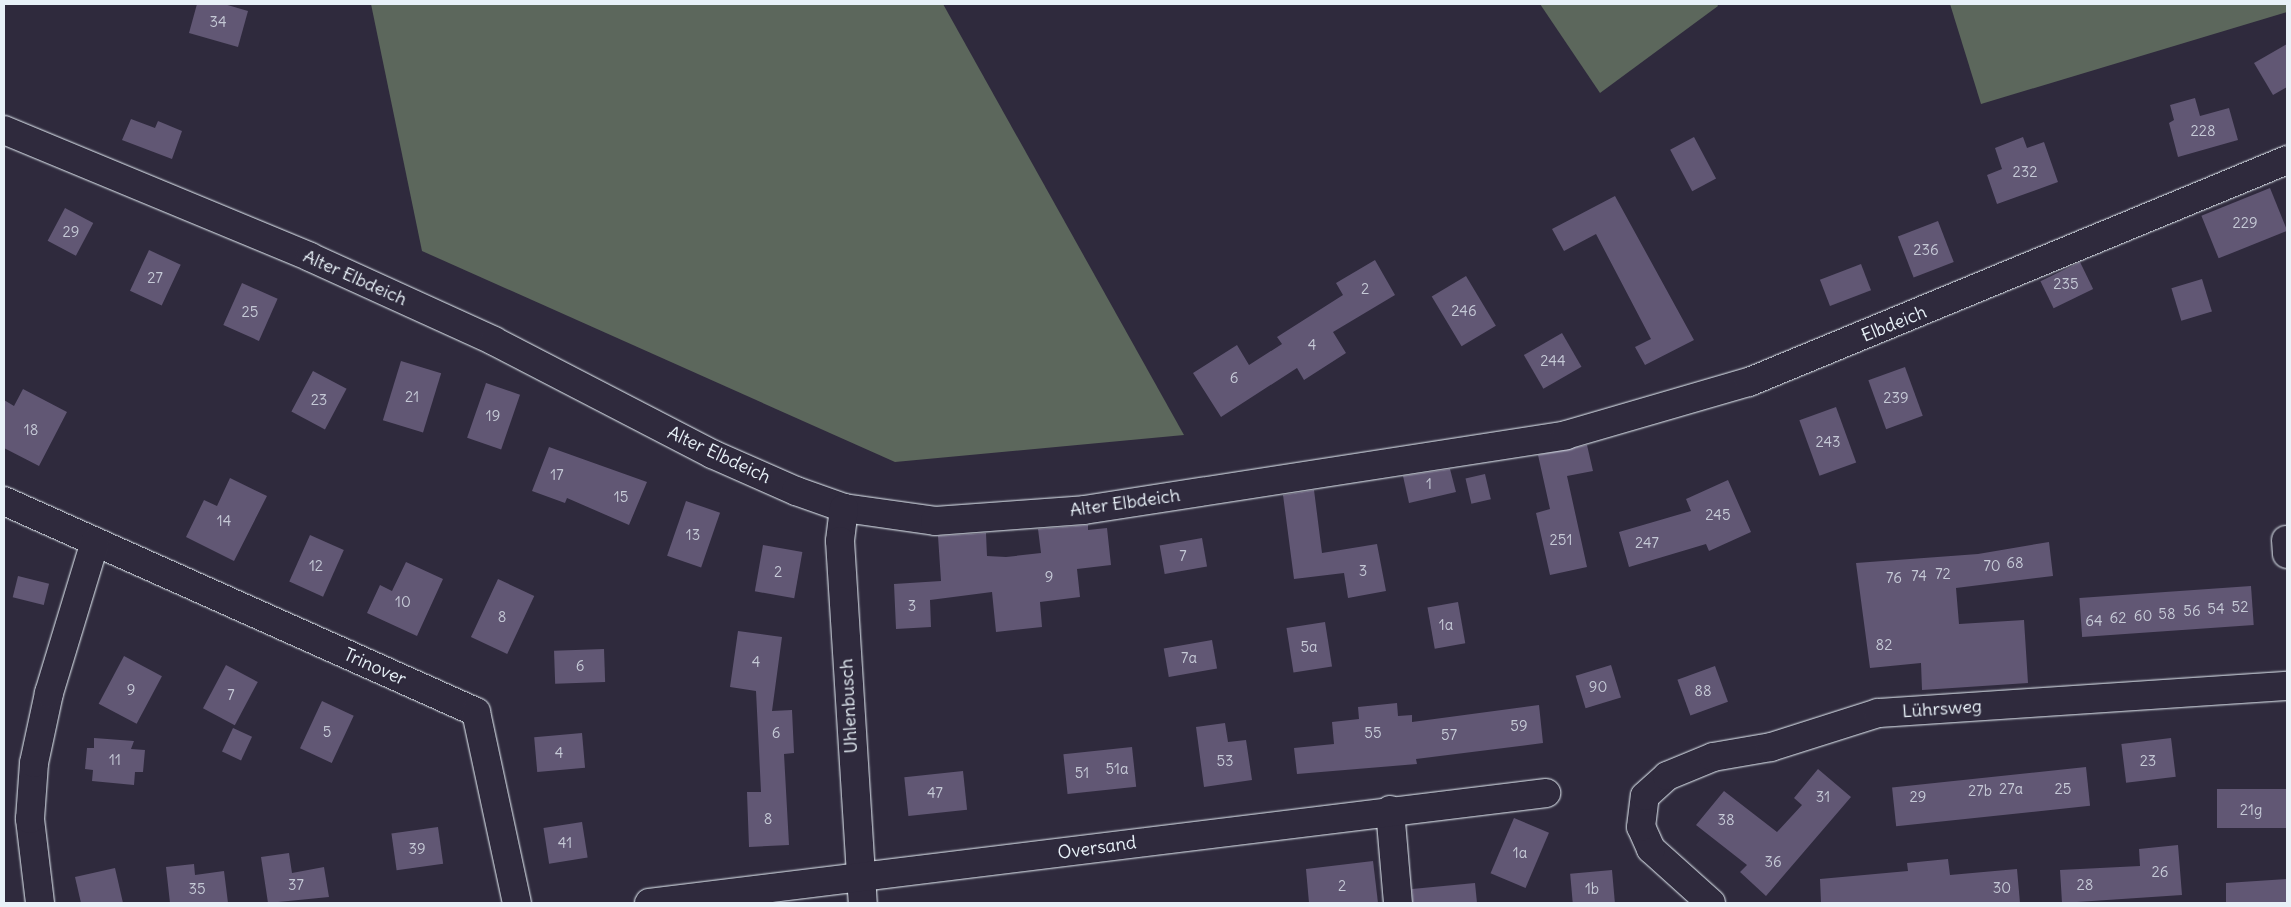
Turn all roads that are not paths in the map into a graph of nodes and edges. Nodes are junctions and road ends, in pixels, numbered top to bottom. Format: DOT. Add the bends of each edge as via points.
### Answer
graph roads {
  1 [pos="4,130"];
  2 [pos="2287,160"];
  3 [pos="1487,447"];
  4 [pos="4,501"];
  5 [pos="844,508"];
  6 [pos="95,542"];
  7 [pos="2287,686"];
  8 [pos="1546,793"];
  9 [pos="1390,810"];
  10 [pos="861,892"];
  11 [pos="40,903"];
  12 [pos="517,903"];
  13 [pos="648,903"];
  14 [pos="1398,903"];
  15 [pos="1711,903"];
  1 -- 5 [label="street, Alter Elbdeich" via="310,257 494,341 712,454"];
  2 -- 3 [label="street, Elbdeich" via="1749,382 1566,435"];
  3 -- 5 [label="street, Alter Elbdeich" via="1021,516 935,521"];
  4 -- 6 [label="street, Trinover"];
  5 -- 10 [label="street, Uhlenbusch" via="840,541"];
  6 -- 11 [label="street" via="49,693 34,763 30,819"];
  6 -- 12 [label="street, Trinover" via="476,712"];
  7 -- 15 [label="street, Lührsweg" via="1878,713 1771,747 1713,757 1667,776 1645,796 1640,827 1651,849"];
  8 -- 9 [label="street, Oversand"];
  9 -- 10 [label="street, Oversand"];
  9 -- 14 [label="street"];
  10 -- 13 [label="street, Oversand"];
}
